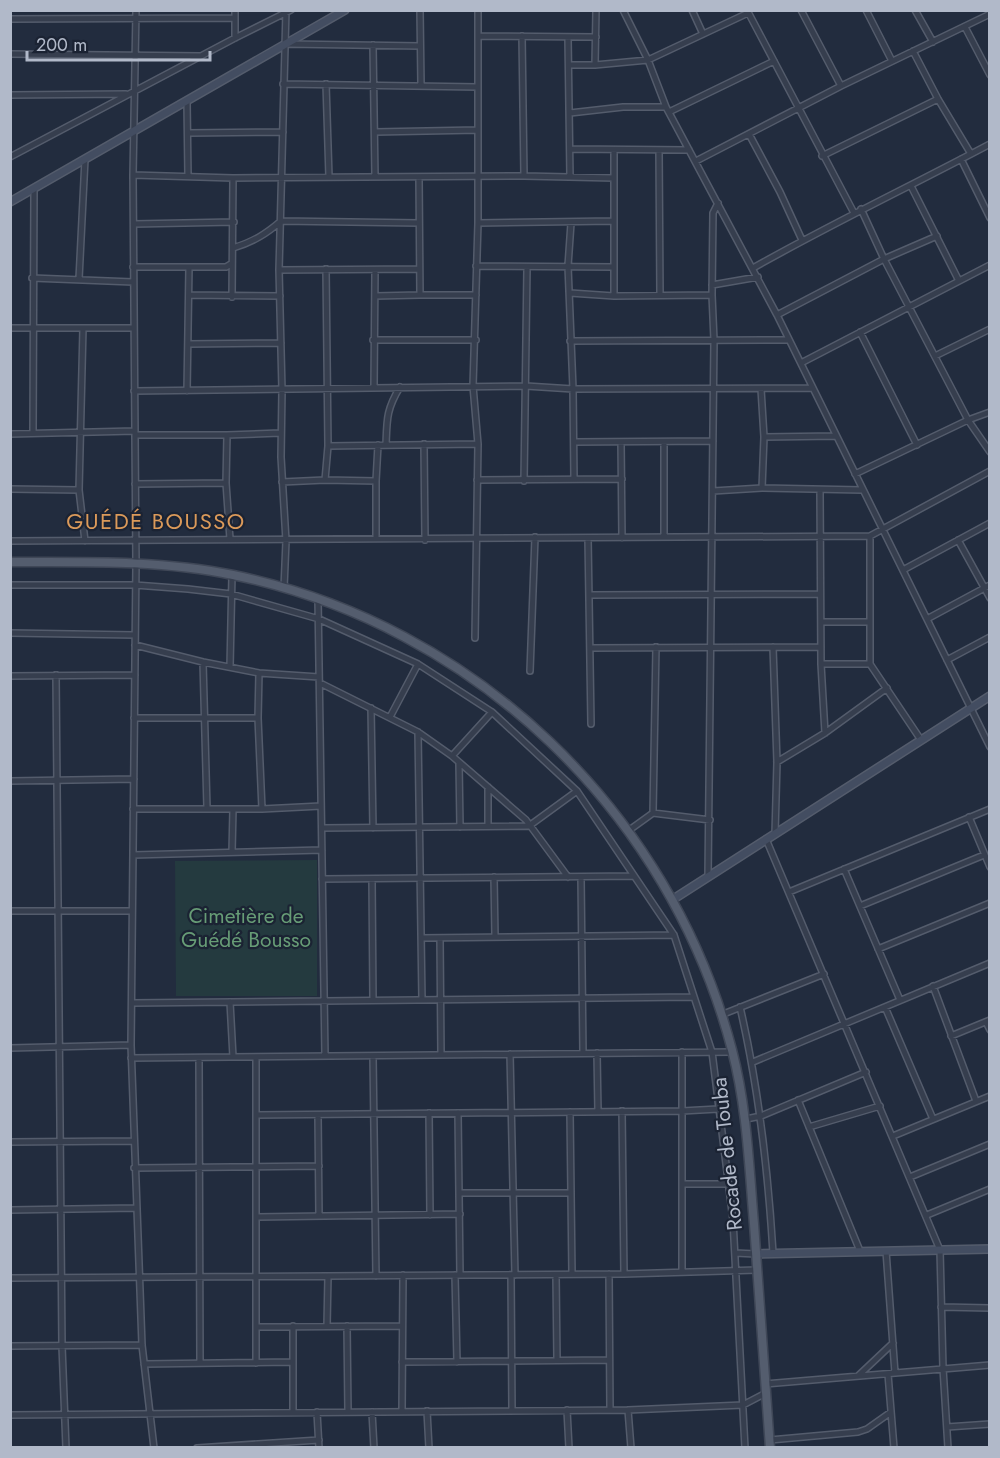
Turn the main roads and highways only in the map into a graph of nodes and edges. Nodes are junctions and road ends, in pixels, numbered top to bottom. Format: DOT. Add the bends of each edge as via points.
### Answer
graph roads {
  1 [pos="343,11"];
  2 [pos="10,202"];
  3 [pos="10,562"];
  4 [pos="990,696"];
  5 [pos="672,900"];
  6 [pos="990,1249"];
  7 [pos="756,1254"];
  8 [pos="770,1444"];
  1 -- 2 [label="main road"];
  3 -- 5 [label="main road, Rocade de Touba" via="135,564 232,575 318,598 391,630 479,682 536,727 628,831"];
  4 -- 5 [label="main road"];
  5 -- 7 [label="main road, Rocade de Touba" via="693,940 732,1052 746,1119"];
  6 -- 7 [label="main road"];
  7 -- 8 [label="main road, Rocade de Touba"];
}
